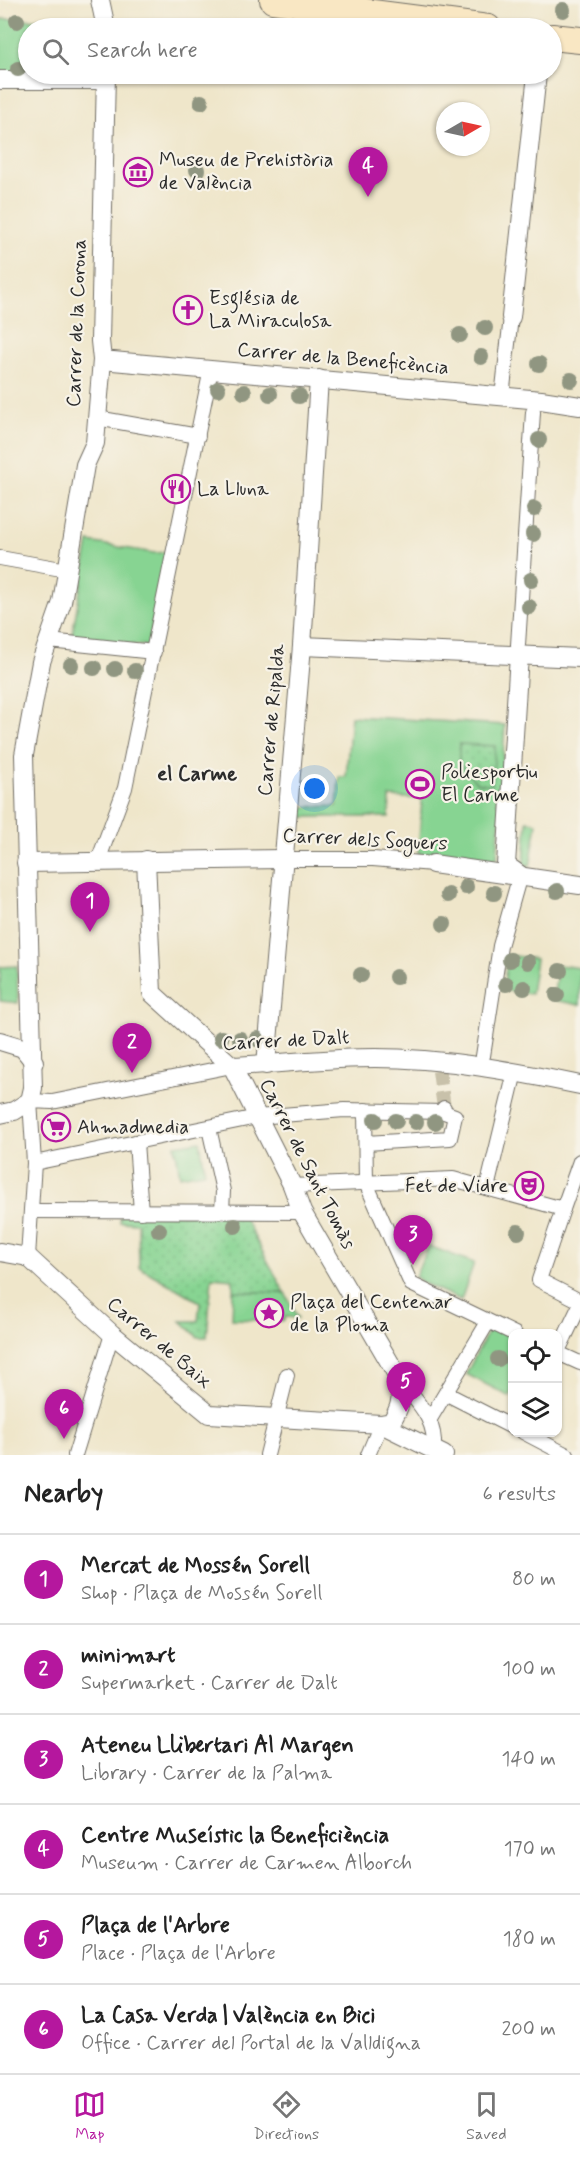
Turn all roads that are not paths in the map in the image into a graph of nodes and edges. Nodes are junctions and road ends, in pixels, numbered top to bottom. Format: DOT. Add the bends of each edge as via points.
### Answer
graph roads {
  1 [pos="100,0"];
  2 [pos="273,0"];
  3 [pos="104,18"];
  4 [pos="411,18"];
  5 [pos="562,38"];
  6 [pos="580,40"];
  7 [pos="18,79"];
  8 [pos="0,80"];
  9 [pos="106,84"];
  10 [pos="536,84"];
  11 [pos="511,317"];
  12 [pos="102,360"];
  13 [pos="212,369"];
  14 [pos="319,379"];
  15 [pos="502,396"];
  16 [pos="580,406"];
  17 [pos="533,412"];
  18 [pos="97,418"];
  19 [pos="198,436"];
  20 [pos="0,558"];
  21 [pos="67,570"];
  22 [pos="49,641"];
  23 [pos="302,646"];
  24 [pos="518,650"];
  25 [pos="154,652"];
  26 [pos="580,658"];
  27 [pos="282,858"];
  28 [pos="146,860"];
  29 [pos="98,861"];
  30 [pos="26,863"];
  31 [pos="433,864"];
  32 [pos="520,875"];
  33 [pos="580,885"];
  34 [pos="0,1041"];
  35 [pos="483,1056"];
  36 [pos="34,1062"];
  37 [pos="266,1065"];
  38 [pos="232,1066"];
  39 [pos="515,1072"];
  40 [pos="580,1085"];
  41 [pos="30,1101"];
  42 [pos="365,1110"];
  43 [pos="0,1114"];
  44 [pos="257,1117"];
  45 [pos="209,1128"];
  46 [pos="136,1142"];
  47 [pos="366,1143"];
  48 [pos="580,1161"];
  49 [pos="34,1163"];
  50 [pos="366,1183"];
  51 [pos="292,1186"];
  52 [pos="487,1188"];
  53 [pos="563,1209"];
  54 [pos="32,1211"];
  55 [pos="222,1211"];
  56 [pos="141,1212"];
  57 [pos="302,1212"];
  58 [pos="0,1252"];
  59 [pos="28,1257"];
  60 [pos="580,1303"];
  61 [pos="488,1322"];
  62 [pos="508,1331"];
  63 [pos="112,1334"];
  64 [pos="562,1343"];
  65 [pos="562,1354"];
  66 [pos="580,1362"];
  67 [pos="287,1375"];
  68 [pos="400,1380"];
  69 [pos="447,1394"];
  70 [pos="277,1417"];
  71 [pos="430,1419"];
  72 [pos="381,1424"];
  73 [pos="508,1424"];
  74 [pos="533,1437"];
  75 [pos="439,1452"];
  76 [pos="75,1455"];
  77 [pos="267,1455"];
  78 [pos="368,1455"];
  79 [pos="567,1455"];
  1 -- 3 [label="street"];
  2 -- 4 [label="main road"];
  5 -- 6 [label="main road"];
  7 -- 8 [label="street"];
  9 -- 12 [label="street, Carrer de la Corona"];
  10 -- 11 [label="street"];
  11 -- 15 [label="street"];
  12 -- 13 [label="street, Carrer de la Beneficència"];
  12 -- 18 [label="street, Carrer de la Corona"];
  13 -- 14 [label="street, Carrer de la Beneficència"];
  13 -- 19 [label="street"];
  14 -- 15 [label="street, Carrer de la Beneficència"];
  14 -- 23 [label="street, Carrer de Ripalda"];
  15 -- 16 [label="street, Carrer de la Beneficència"];
  17 -- 24 [label="street"];
  18 -- 19 [label="street"];
  18 -- 21 [label="street, Carrer de la Corona"];
  19 -- 25 [label="street"];
  20 -- 21 [label="street"];
  21 -- 22 [label="street, Carrer de la Corona" via="62,602"];
  22 -- 25 [label="street"];
  22 -- 30 [label="street, Carrer de la Corona" via="36,682 24,755"];
  23 -- 24 [label="street"];
  23 -- 27 [label="street, Carrer de Ripalda"];
  24 -- 26 [label="street"];
  24 -- 32 [label="street" via="506,865"];
  25 -- 29 [label="street" via="125,788"];
  27 -- 28 [label="street, Carrer dels Soguers"];
  27 -- 31 [label="street, Carrer dels Soguers"];
  27 -- 37 [label="street, Carrer de Ripalda"];
  28 -- 29 [label="street, Carrer dels Soguers"];
  28 -- 38 [label="street, Carrer de Sant Tomàs" via="151,988 155,998"];
  29 -- 30 [label="street, Carrer dels Soguers"];
  30 -- 36 [label="street, Carrer de la Corona"];
  31 -- 32 [label="street, Carrer dels Soguers"];
  32 -- 33 [label="street, Carrer dels Soguers"];
  32 -- 35 [label="street" via="500,946"];
  34 -- 36 [label="street" via="23,1048"];
  36 -- 41 [label="street, Carrer de la Corona"];
  37 -- 38 [label="street, Carrer de Dalt"];
  37 -- 39 [label="street, Carrer de Dalt" via="374,1058"];
  38 -- 41 [label="street, Carrer de Dalt" via="52,1102"];
  38 -- 44 [label="street, Carrer de Sant Tomàs"];
  39 -- 40 [label="street, Carrer de Dalt"];
  39 -- 52 [label="street"];
  41 -- 43 [label="street, Carrer de Dalt"];
  41 -- 49 [label="street"];
  42 -- 44 [label="street"];
  42 -- 47 [label="street"];
  42 -- 47 [label="street" via="444,1110 455,1116 450,1138"];
  44 -- 45 [label="street"];
  44 -- 51 [label="street, Carrer de Sant Tomàs"];
  45 -- 46 [label="street"];
  45 -- 55 [label="street" via="223,1191"];
  46 -- 49 [label="street"];
  46 -- 56 [label="street"];
  47 -- 50 [label="street"];
  48 -- 53 [label="street"];
  49 -- 54 [label="street"];
  50 -- 51 [label="street"];
  50 -- 52 [label="street" via="453,1179"];
  50 -- 61 [label="street" via="411,1284"];
  51 -- 57 [label="street, Carrer de Sant Tomàs"];
  52 -- 53 [label="street"];
  53 -- 60 [label="street" via="539,1275 542,1283"];
  54 -- 56 [label="street"];
  54 -- 59 [label="street"];
  55 -- 56 [label="street"];
  55 -- 57 [label="street"];
  57 -- 68 [label="street, Carrer de Sant Tomàs"];
  58 -- 59 [label="street"];
  59 -- 63 [label="street, Carrer de Baix"];
  60 -- 64 [label="street"];
  61 -- 62 [label="street"];
  61 -- 69 [label="street"];
  63 -- 70 [label="street, Carrer de Baix" via="208,1414"];
  63 -- 76 [label="street"];
  65 -- 66 [label="street"];
  67 -- 70 [label="street"];
  68 -- 71 [label="street"];
  68 -- 72 [label="street" via="399,1410 391,1422"];
  69 -- 71 [label="street"];
  69 -- 73 [label="street"];
  70 -- 72 [label="street, Carrer de Baix"];
  70 -- 77 [label="street"];
  71 -- 75 [label="street"];
  72 -- 75 [label="street"];
  72 -- 78 [label="street"];
  74 -- 79 [label="street"];
}
